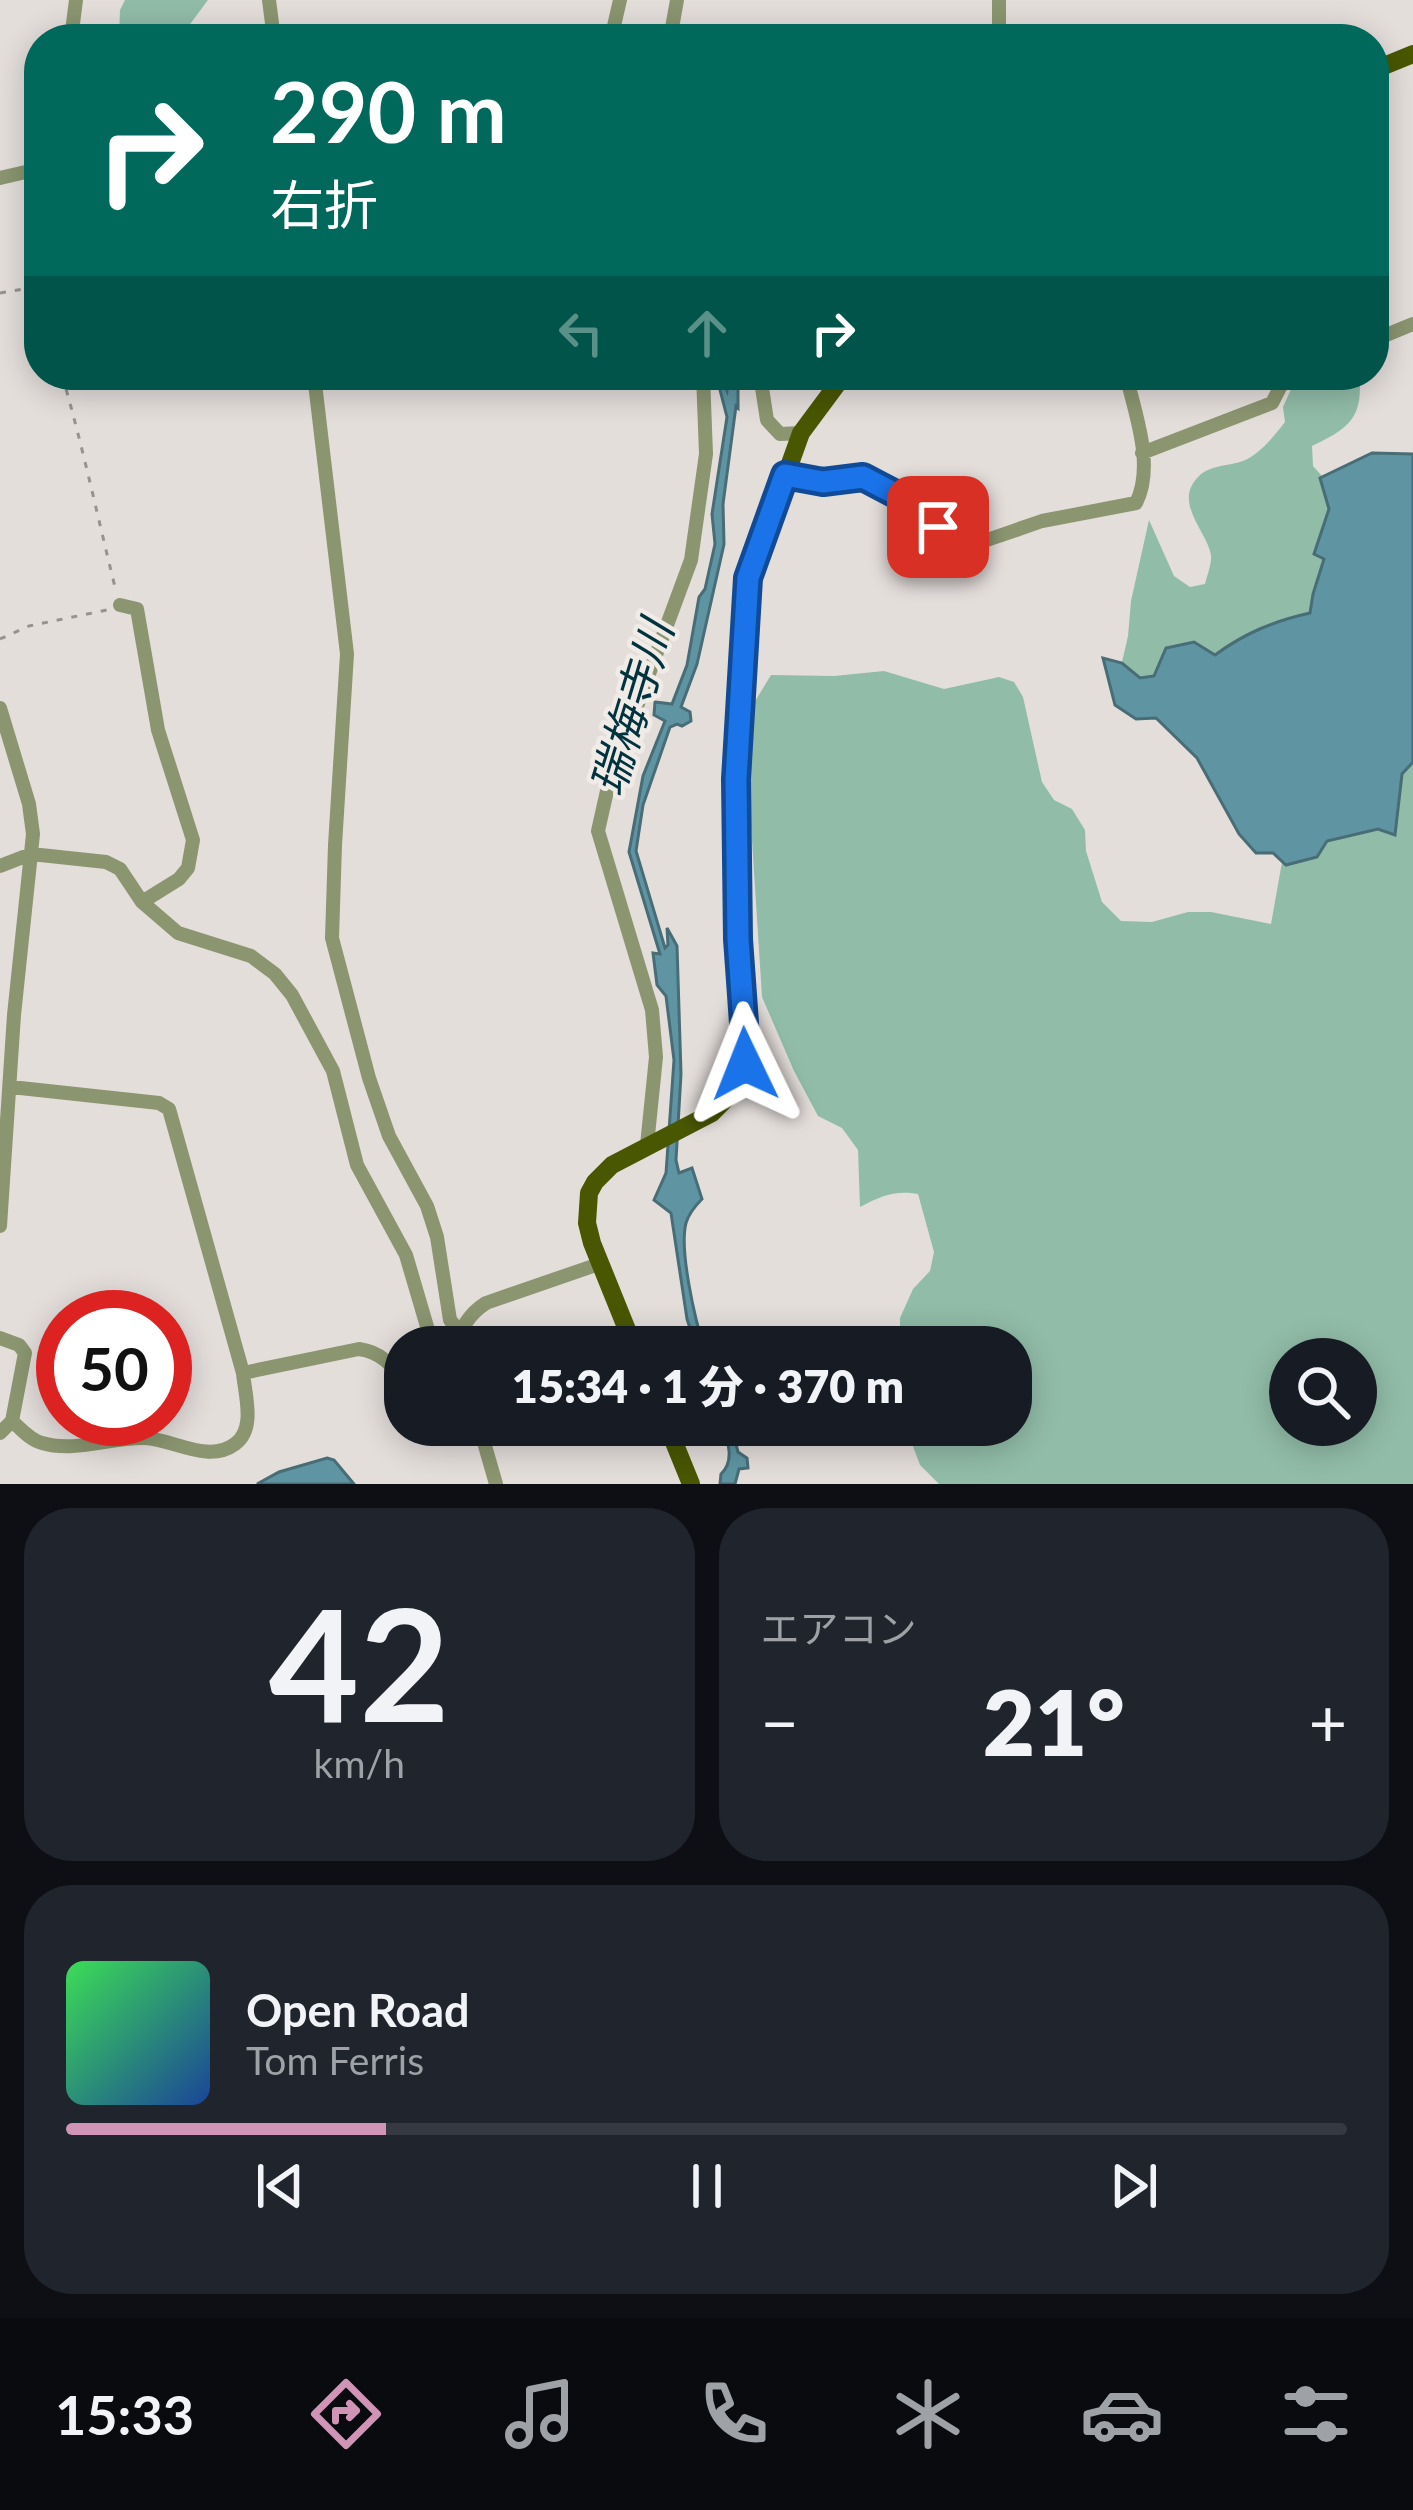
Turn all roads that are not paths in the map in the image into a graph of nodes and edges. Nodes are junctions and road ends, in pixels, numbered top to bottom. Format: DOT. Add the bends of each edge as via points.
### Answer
graph roads {
  1 [pos="316,390"];
  2 [pos="704,390"];
  3 [pos="762,390"];
  4 [pos="833,390"];
  5 [pos="1129,390"];
  6 [pos="1280,390"];
  7 [pos="801,433"];
  8 [pos="1142,453"];
  9 [pos="785,475"];
  10 [pos="120,605"];
  11 [pos="0,708"];
  12 [pos="31,854"];
  13 [pos="0,866"];
  14 [pos="142,902"];
  15 [pos="10,1087"];
  16 [pos="647,1145"];
  17 [pos="0,1226"];
  18 [pos="598,1264"];
  19 [pos="427,1326"];
  20 [pos="453,1326"];
  21 [pos="467,1326"];
  22 [pos="625,1326"];
  23 [pos="0,1338"];
  24 [pos="384,1357"];
  25 [pos="243,1373"];
  26 [pos="12,1421"];
  27 [pos="0,1433"];
  28 [pos="485,1446"];
  29 [pos="676,1446"];
  30 [pos="496,1484"];
  31 [pos="692,1484"];
  1 -- 20 [label="street" via="347,654 332,938 389,1136 437,1237"];
  2 -- 16 [label="street" via="706,454 691,560 598,831 652,1010"];
  3 -- 7 [label="street" via="766,420 780,434"];
  4 -- 7 [label="main road"];
  5 -- 8 [label="street"];
  6 -- 8 [label="street" via="1272,404"];
  7 -- 9 [label="main road"];
  8 -- 9 [label="street" via="1136,503 987,540 938,527 863,477 823,482"];
  9 -- 16 [label="main road" via="748,578 736,779 745,1064 712,1113"];
  10 -- 14 [label="street" via="137,609 158,730 193,840 188,868"];
  11 -- 12 [label="street" via="29,804"];
  12 -- 13 [label="street"];
  12 -- 14 [label="street" via="106,862"];
  12 -- 15 [label="street"];
  14 -- 19 [label="street" via="178,933 261,961 292,995 333,1071 357,1165 406,1255"];
  15 -- 17 [label="street"];
  15 -- 25 [label="street" via="170,1108"];
  16 -- 18 [label="main road" via="612,1165 589,1193"];
  18 -- 21 [label="street" via="486,1304"];
  18 -- 22 [label="main road"];
  23 -- 26 [label="street" via="25,1353"];
  24 -- 25 [label="street" via="359,1349"];
  25 -- 26 [label="street" via="247,1428 232,1447 211,1452 152,1438 37,1442"];
  26 -- 27 [label="street"];
  28 -- 30 [label="street"];
  29 -- 31 [label="main road"];
}
